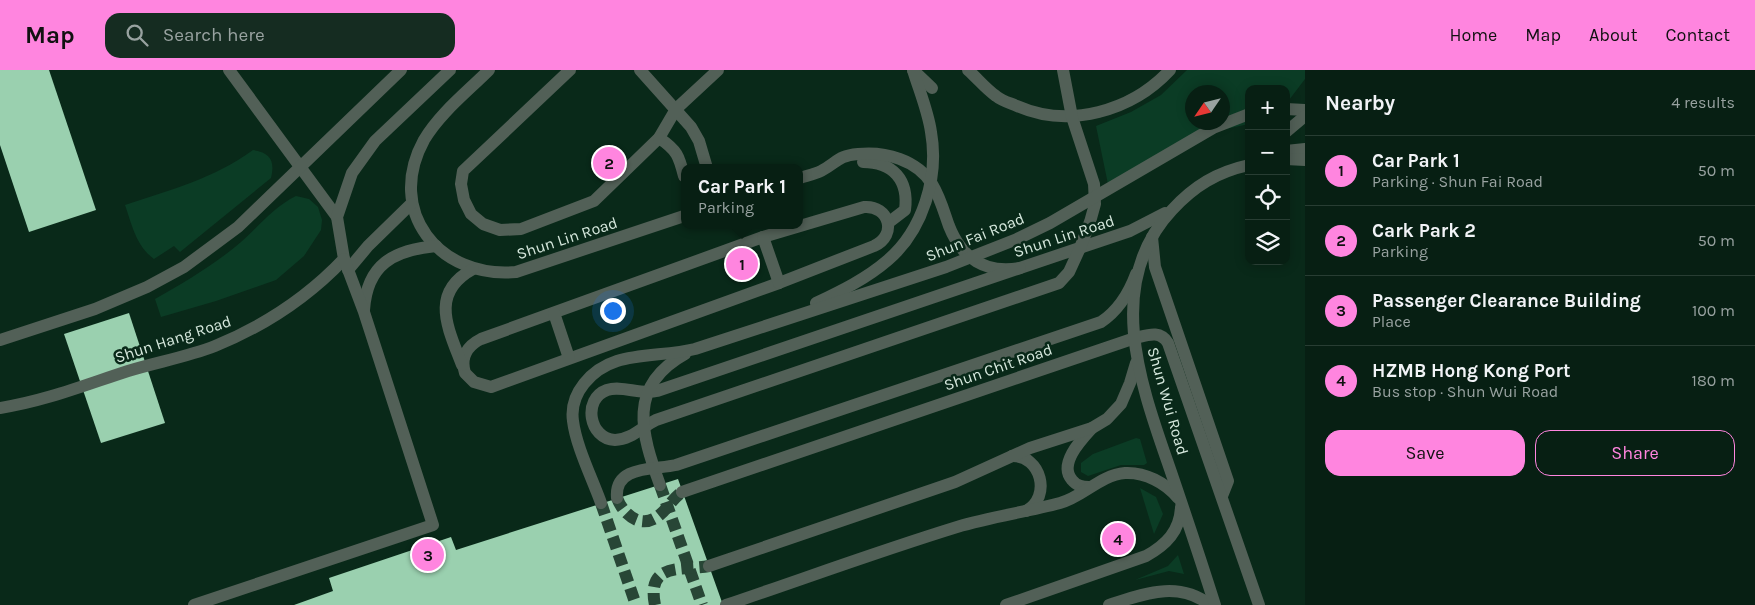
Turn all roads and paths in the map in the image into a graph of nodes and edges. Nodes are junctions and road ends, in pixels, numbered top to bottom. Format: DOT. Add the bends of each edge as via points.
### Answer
graph roads {
  1 [pos="229,70"];
  2 [pos="401,70"];
  3 [pos="450,70"];
  4 [pos="489,70"];
  5 [pos="570,70"];
  6 [pos="640,70"];
  7 [pos="718,70"];
  8 [pos="913,70"];
  9 [pos="968,70"];
  10 [pos="1063,70"];
  11 [pos="1170,70"];
  12 [pos="932,88"];
  13 [pos="676,109"];
  14 [pos="1290,109"];
  15 [pos="1305,110"];
  16 [pos="1245,116"];
  17 [pos="1305,116"];
  18 [pos="1072,117"];
  19 [pos="1288,130"];
  20 [pos="659,138"];
  21 [pos="1305,149"];
  22 [pos="1290,151"];
  23 [pos="1245,159"];
  24 [pos="1290,159"];
  25 [pos="1305,160"];
  26 [pos="706,164"];
  27 [pos="1245,165"];
  28 [pos="298,167"];
  29 [pos="681,167"];
  30 [pos="1229,169"];
  31 [pos="822,170"];
  32 [pos="803,177"];
  33 [pos="1182,199"];
  34 [pos="411,204"];
  35 [pos="337,217"];
  36 [pos="681,217"];
  37 [pos="888,223"];
  38 [pos="803,226"];
  39 [pos="792,229"];
  40 [pos="1152,236"];
  41 [pos="763,238"];
  42 [pos="436,246"];
  43 [pos="1080,248"];
  44 [pos="346,265"];
  45 [pos="1020,268"];
  46 [pos="473,269"];
  47 [pos="1136,274"];
  48 [pos="779,283"];
  49 [pos="364,312"];
  50 [pos="554,313"];
  51 [pos="773,324"];
  52 [pos="1134,338"];
  53 [pos="0,340"];
  54 [pos="695,349"];
  55 [pos="1136,355"];
  56 [pos="569,358"];
  57 [pos="463,367"];
  58 [pos="0,408"];
  59 [pos="1092,428"];
  60 [pos="1012,456"];
  61 [pos="660,484"];
  62 [pos="1089,487"];
  63 [pos="682,492"];
  64 [pos="1222,496"];
  65 [pos="617,498"];
  66 [pos="1180,501"];
  67 [pos="601,503"];
  68 [pos="1024,512"];
  69 [pos="709,566"];
  70 [pos="194,605"];
  71 [pos="726,605"];
  72 [pos="1006,605"];
  73 [pos="1109,605"];
  74 [pos="1210,605"];
  75 [pos="1216,605"];
  76 [pos="1259,605"];
  1 -- 28 [label="street"];
  2 -- 28 [label="street"];
  3 -- 35 [label="street" via="390,126 362,158 344,192"];
  4 -- 34 [label="street, Shun Lin Road" via="435,123 424,140 416,158 410,190"];
  5 -- 20 [label="street" via="464,171 461,184 464,200 471,214 484,224 500,230 521,229 594,201"];
  6 -- 13 [label="street"];
  7 -- 13 [label="street"];
  8 -- 12 [label="street"];
  8 -- 51 [label="street" via="927,113 933,149 930,186 914,226 900,248 873,272"];
  9 -- 18 [label="street" via="997,97 1030,112"];
  10 -- 18 [label="street"];
  11 -- 18 [label="street" via="1162,79 1119,107"];
  13 -- 20 [label="street"];
  13 -- 26 [label="street" via="699,141"];
  14 -- 15 [label="street"];
  16 -- 51 [label="street, Shun Fai Road" via="1213,128 1017,239 946,267"];
  17 -- 19 [label="street"];
  18 -- 43 [label="street" via="1095,195 1093,213"];
  20 -- 29 [label="street" via="676,152"];
  21 -- 22 [label="street"];
  23 -- 30 [label="street"];
  24 -- 25 [label="street"];
  27 -- 30 [label="street"];
  28 -- 35 [label="street"];
  28 -- 53 [label="street" via="238,226 184,267 96,309"];
  30 -- 33 [label="street, Shun Wui Road" via="1211,177"];
  31 -- 32 [label="street, Shun Lin Road"];
  31 -- 37 [label="street" via="862,162 886,164 896,173 907,196 905,210"];
  31 -- 45 [label="street, Shun Lin Road" via="836,159 858,154 901,159 915,167 932,184 950,229 973,259 993,270"];
  33 -- 40 [label="street, Shun Wui Road"];
  33 -- 43 [label="street, Shun Lin Road" via="1153,221"];
  34 -- 42 [label="street, Shun Lin Road"];
  34 -- 44 [label="street, Shun Hang Road"];
  35 -- 44 [label="street"];
  36 -- 46 [label="street, Shun Lin Road" via="516,272"];
  37 -- 38 [label="street" via="878,210 864,207"];
  37 -- 48 [label="street" via="887,236 879,244"];
  39 -- 41 [label="street"];
  40 -- 47 [label="street, Shun Wui Road"];
  40 -- 64 [label="street, Shun Chit Road" via="1155,267 1228,482"];
  41 -- 48 [label="street"];
  41 -- 50 [label="street"];
  42 -- 46 [label="street, Shun Lin Road"];
  42 -- 49 [label="street" via="402,252 381,266 369,282"];
  43 -- 45 [label="street, Shun Lin Road"];
  43 -- 45 [label="street" via="1064,278 1051,287 656,420 624,438 616,440 603,436 591,418 595,399 607,390 657,391"];
  44 -- 49 [label="street"];
  44 -- 58 [label="street, Shun Hang Road" via="302,298 244,333 214,346 34,403"];
  46 -- 57 [label="street" via="459,277 444,307 447,326"];
  47 -- 52 [label="street, Shun Wui Road"];
  47 -- 65 [label="street, Shun Chit Road" via="1118,308 1101,322 676,465 634,471 620,482"];
  48 -- 56 [label="street"];
  49 -- 70 [label="street" via="433,525"];
  50 -- 56 [label="street"];
  50 -- 57 [label="street" via="474,343 465,354"];
  51 -- 54 [label="street, Shun Fai Road"];
  52 -- 55 [label="street, Shun Wui Road"];
  52 -- 63 [label="street, Shun Chit Road"];
  52 -- 64 [label="street, Shun Chit Road" via="1154,334 1168,343"];
  54 -- 61 [label="street, Shun Fai Road" via="678,358 655,378 643,406 646,440"];
  54 -- 67 [label="street, Shun Fai Road" via="617,361 596,372 581,387 572,420"];
  55 -- 59 [label="street" via="1134,374 1121,404 1107,419"];
  55 -- 66 [label="street, Shun Wui Road"];
  56 -- 57 [label="street" via="491,386 474,382"];
  59 -- 60 [label="street"];
  59 -- 62 [label="street" via="1075,450 1068,470 1077,485"];
  60 -- 68 [label="street" via="1029,462 1041,482 1037,503"];
  60 -- 69 [label="street" via="955,482"];
  62 -- 66 [label="street" via="1117,475 1141,474 1160,482"];
  62 -- 68 [label="street" via="1063,502"];
  64 -- 76 [label="street, Shun Chit Road"];
  66 -- 72 [label="street" via="1178,526 1156,551 1137,561"];
  66 -- 75 [label="street, Shun Wui Road"];
  68 -- 71 [label="street" via="957,527"];
  73 -- 74 [label="street" via="1154,591 1174,590 1190,593"];
}
